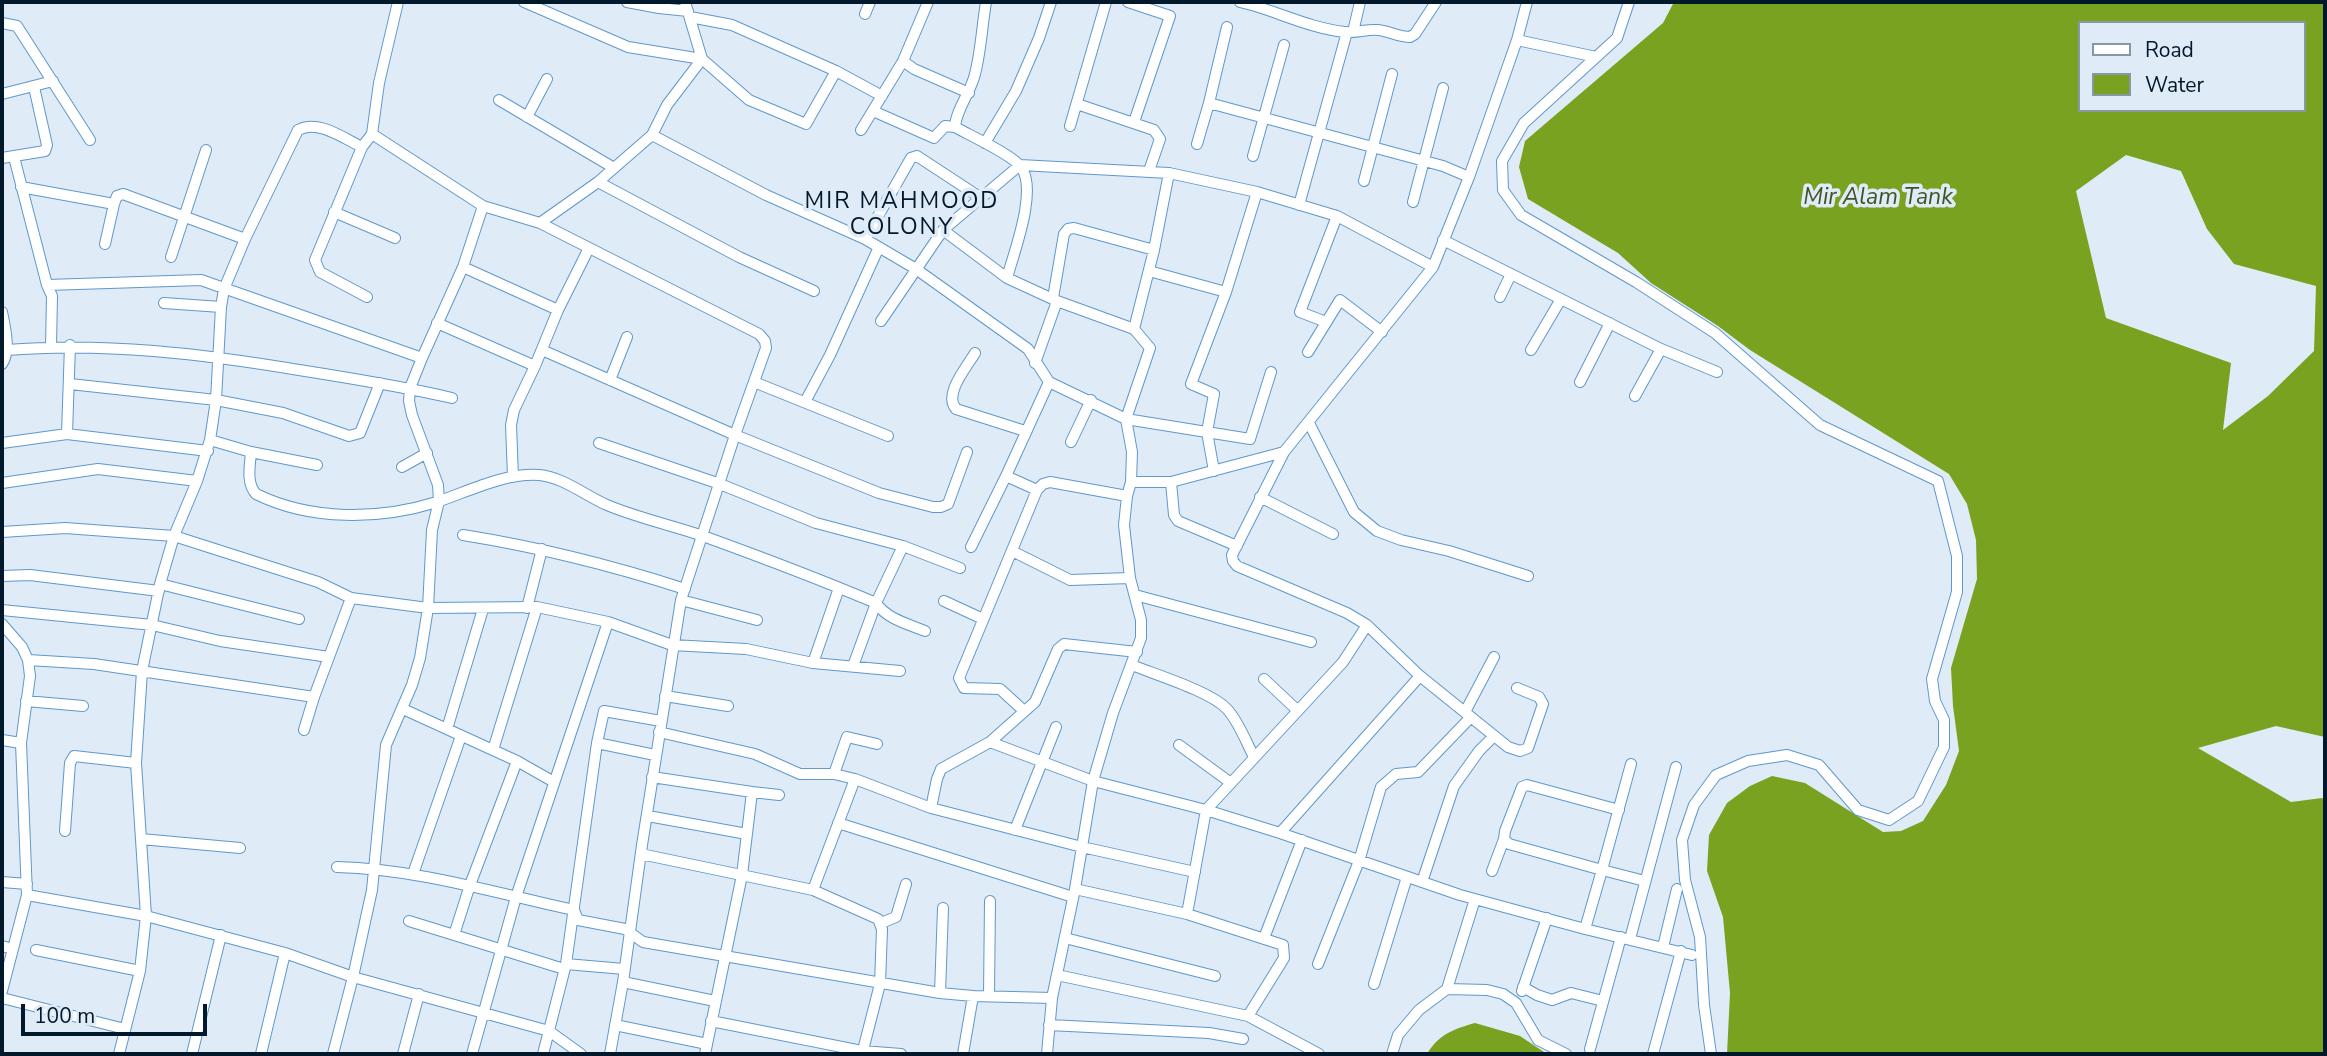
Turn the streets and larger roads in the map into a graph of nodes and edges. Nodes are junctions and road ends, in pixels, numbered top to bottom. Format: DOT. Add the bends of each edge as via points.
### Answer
graph roads {
  1 [pos="398,2"];
  2 [pos="524,2"];
  3 [pos="627,2"];
  4 [pos="870,2"];
  5 [pos="928,2"];
  6 [pos="986,2"];
  7 [pos="1051,2"];
  8 [pos="1106,2"];
  9 [pos="1128,2"];
  10 [pos="1240,2"];
  11 [pos="1360,2"];
  12 [pos="1436,2"];
  13 [pos="1527,2"];
  14 [pos="1629,2"];
  15 [pos="1259,4"];
  16 [pos="688,10"];
  17 [pos="865,14"];
  18 [pos="2,23"];
  19 [pos="1227,27"];
  20 [pos="1350,32"];
  21 [pos="1517,40"];
  22 [pos="1284,45"];
  23 [pos="1596,57"];
  24 [pos="702,59"];
  25 [pos="903,61"];
  26 [pos="836,71"];
  27 [pos="1392,74"];
  28 [pos="547,79"];
  29 [pos="53,81"];
  30 [pos="34,86"];
  31 [pos="1443,88"];
  32 [pos="970,93"];
  33 [pos="2,94"];
  34 [pos="882,96"];
  35 [pos="499,100"];
  36 [pos="1209,103"];
  37 [pos="1077,104"];
  38 [pos="873,111"];
  39 [pos="527,117"];
  40 [pos="1264,117"];
  41 [pos="1134,122"];
  42 [pos="1070,126"];
  43 [pos="955,127"];
  44 [pos="861,130"];
  45 [pos="1319,132"];
  46 [pos="372,134"];
  47 [pos="652,135"];
  48 [pos="90,140"];
  49 [pos="985,143"];
  50 [pos="1197,144"];
  51 [pos="362,147"];
  52 [pos="1373,148"];
  53 [pos="206,150"];
  54 [pos="1253,156"];
  55 [pos="14,157"];
  56 [pos="2,158"];
  57 [pos="1424,161"];
  58 [pos="1020,165"];
  59 [pos="614,168"];
  60 [pos="1149,171"];
  61 [pos="1169,173"];
  62 [pos="1469,177"];
  63 [pos="598,181"];
  64 [pos="1364,181"];
  65 [pos="21,187"];
  66 [pos="1257,192"];
  67 [pos="981,198"];
  68 [pos="1413,202"];
  69 [pos="114,204"];
  70 [pos="1299,205"];
  71 [pos="483,206"];
  72 [pos="334,212"];
  73 [pos="184,216"];
  74 [pos="1337,216"];
  75 [pos="540,223"];
  76 [pos="943,230"];
  77 [pos="395,238"];
  78 [pos="244,239"];
  79 [pos="865,239"];
  80 [pos="1443,240"];
  81 [pos="104,244"];
  82 [pos="879,247"];
  83 [pos="589,248"];
  84 [pos="1154,250"];
  85 [pos="171,257"];
  86 [pos="463,267"];
  87 [pos="1433,267"];
  88 [pos="916,269"];
  89 [pos="1149,271"];
  90 [pos="1511,274"];
  91 [pos="1007,278"];
  92 [pos="47,285"];
  93 [pos="224,289"];
  94 [pos="814,291"];
  95 [pos="1226,292"];
  96 [pos="367,297"];
  97 [pos="1500,297"];
  98 [pos="1561,299"];
  99 [pos="1055,300"];
  100 [pos="164,303"];
  101 [pos="220,307"];
  102 [pos="558,310"];
  103 [pos="2,318"];
  104 [pos="881,321"];
  105 [pos="1326,322"];
  106 [pos="437,323"];
  107 [pos="1610,323"];
  108 [pos="1134,329"];
  109 [pos="1382,332"];
  110 [pos="627,337"];
  111 [pos="70,345"];
  112 [pos="51,346"];
  113 [pos="1661,349"];
  114 [pos="7,350"];
  115 [pos="542,350"];
  116 [pos="1531,350"];
  117 [pos="1308,352"];
  118 [pos="975,353"];
  119 [pos="217,357"];
  120 [pos="422,358"];
  121 [pos="1035,363"];
  122 [pos="2,364"];
  123 [pos="536,366"];
  124 [pos="1717,372"];
  125 [pos="1271,373"];
  126 [pos="610,380"];
  127 [pos="754,382"];
  128 [pos="1049,382"];
  129 [pos="1580,382"];
  130 [pos="380,383"];
  131 [pos="70,384"];
  132 [pos="411,388"];
  133 [pos="1635,396"];
  134 [pos="452,398"];
  135 [pos="216,400"];
  136 [pos="1091,400"];
  137 [pos="805,402"];
  138 [pos="1126,419"];
  139 [pos="1309,424"];
  140 [pos="1025,431"];
  141 [pos="1207,432"];
  142 [pos="66,434"];
  143 [pos="735,435"];
  144 [pos="888,436"];
  145 [pos="211,439"];
  146 [pos="1071,442"];
  147 [pos="2,443"];
  148 [pos="599,443"];
  149 [pos="208,451"];
  150 [pos="251,452"];
  151 [pos="967,452"];
  152 [pos="1284,452"];
  153 [pos="427,453"];
  154 [pos="317,465"];
  155 [pos="402,467"];
  156 [pos="1214,471"];
  157 [pos="1006,476"];
  158 [pos="513,477"];
  159 [pos="197,481"];
  160 [pos="1131,482"];
  161 [pos="1171,482"];
  162 [pos="2,483"];
  163 [pos="720,484"];
  164 [pos="1037,490"];
  165 [pos="1127,496"];
  166 [pos="1260,497"];
  167 [pos="439,501"];
  168 [pos="2,532"];
  169 [pos="1334,534"];
  170 [pos="463,535"];
  171 [pos="174,536"];
  172 [pos="702,536"];
  173 [pos="903,546"];
  174 [pos="1237,546"];
  175 [pos="971,547"];
  176 [pos="542,549"];
  177 [pos="1012,551"];
  178 [pos="960,568"];
  179 [pos="2,576"];
  180 [pos="1528,576"];
  181 [pos="1130,578"];
  182 [pos="160,587"];
  183 [pos="839,587"];
  184 [pos="685,589"];
  185 [pos="1135,595"];
  186 [pos="351,598"];
  187 [pos="681,600"];
  188 [pos="944,601"];
  189 [pos="876,603"];
  190 [pos="532,607"];
  191 [pos="428,608"];
  192 [pos="483,609"];
  193 [pos="2,610"];
  194 [pos="299,619"];
  195 [pos="983,619"];
  196 [pos="757,620"];
  197 [pos="608,622"];
  198 [pos="2,624"];
  199 [pos="152,625"];
  200 [pos="1367,625"];
  201 [pos="925,631"];
  202 [pos="1311,642"];
  203 [pos="672,645"];
  204 [pos="1137,652"];
  205 [pos="329,657"];
  206 [pos="1494,657"];
  207 [pos="28,660"];
  208 [pos="813,663"];
  209 [pos="1132,665"];
  210 [pos="853,666"];
  211 [pos="142,671"];
  212 [pos="900,671"];
  213 [pos="1420,676"];
  214 [pos="1264,679"];
  215 [pos="1517,688"];
  216 [pos="664,696"];
  217 [pos="314,697"];
  218 [pos="26,701"];
  219 [pos="83,706"];
  220 [pos="728,706"];
  221 [pos="403,709"];
  222 [pos="1023,710"];
  223 [pos="1297,710"];
  224 [pos="1468,714"];
  225 [pos="661,721"];
  226 [pos="1056,727"];
  227 [pos="447,729"];
  228 [pos="304,730"];
  229 [pos="659,732"];
  230 [pos="461,736"];
  231 [pos="1494,736"];
  232 [pos="2,740"];
  233 [pos="990,742"];
  234 [pos="21,743"];
  235 [pos="597,743"];
  236 [pos="877,744"];
  237 [pos="1179,745"];
  238 [pos="493,750"];
  239 [pos="655,755"];
  240 [pos="1254,757"];
  241 [pos="517,761"];
  242 [pos="1043,762"];
  243 [pos="136,763"];
  244 [pos="1631,764"];
  245 [pos="1676,767"];
  246 [pos="834,774"];
  247 [pos="652,777"];
  248 [pos="855,779"];
  249 [pos="1093,781"];
  250 [pos="554,782"];
  251 [pos="1231,783"];
  252 [pos="752,792"];
  253 [pos="779,794"];
  254 [pos="931,808"];
  255 [pos="1206,810"];
  256 [pos="1619,810"];
  257 [pos="648,816"];
  258 [pos="838,823"];
  259 [pos="1015,830"];
  260 [pos="65,831"];
  261 [pos="1280,832"];
  262 [pos="747,834"];
  263 [pos="141,839"];
  264 [pos="1504,839"];
  265 [pos="1302,840"];
  266 [pos="1082,847"];
  267 [pos="240,848"];
  268 [pos="640,854"];
  269 [pos="1359,861"];
  270 [pos="337,867"];
  271 [pos="373,868"];
  272 [pos="1602,870"];
  273 [pos="1492,871"];
  274 [pos="1195,872"];
  275 [pos="413,874"];
  276 [pos="742,875"];
  277 [pos="1407,877"];
  278 [pos="1645,881"];
  279 [pos="2,882"];
  280 [pos="1422,882"];
  281 [pos="27,884"];
  282 [pos="906,884"];
  283 [pos="470,885"];
  284 [pos="1677,889"];
  285 [pos="813,890"];
  286 [pos="1074,893"];
  287 [pos="27,895"];
  288 [pos="516,897"];
  289 [pos="1475,899"];
  290 [pos="990,901"];
  291 [pos="943,908"];
  292 [pos="574,910"];
  293 [pos="1187,914"];
  294 [pos="146,916"];
  295 [pos="1547,919"];
  296 [pos="409,920"];
  297 [pos="881,923"];
  298 [pos="1585,929"];
  299 [pos="629,933"];
  300 [pos="221,935"];
  301 [pos="454,935"];
  302 [pos="1065,938"];
  303 [pos="1264,938"];
  304 [pos="1625,938"];
  305 [pos="2,946"];
  306 [pos="1662,947"];
  307 [pos="13,949"];
  308 [pos="36,950"];
  309 [pos="500,950"];
  310 [pos="1681,951"];
  311 [pos="285,953"];
  312 [pos="1692,955"];
  313 [pos="724,956"];
  314 [pos="1318,964"];
  315 [pos="565,966"];
  316 [pos="624,969"];
  317 [pos="140,971"];
  318 [pos="1057,975"];
  319 [pos="1215,976"];
  320 [pos="354,977"];
  321 [pos="623,982"];
  322 [pos="880,984"];
  323 [pos="1374,985"];
  324 [pos="1447,989"];
  325 [pos="2,991"];
  326 [pos="940,993"];
  327 [pos="419,994"];
  328 [pos="989,995"];
  329 [pos="974,996"];
  330 [pos="2,998"];
  331 [pos="1052,998"];
  332 [pos="715,1001"];
  333 [pos="1603,1001"];
  334 [pos="482,1012"];
  335 [pos="1248,1016"];
  336 [pos="711,1021"];
  337 [pos="615,1025"];
  338 [pos="1049,1025"];
  339 [pos="125,1029"];
  340 [pos="549,1031"];
  341 [pos="1242,1039"];
  342 [pos="706,1049"];
  343 [pos="1590,1049"];
  344 [pos="836,1050"];
  345 [pos="862,1053"];
  346 [pos="119,1054"];
  347 [pos="192,1054"];
  348 [pos="261,1054"];
  349 [pos="333,1054"];
  350 [pos="403,1054"];
  351 [pos="472,1054"];
  352 [pos="544,1054"];
  353 [pos="581,1054"];
  354 [pos="610,1054"];
  355 [pos="901,1054"];
  356 [pos="962,1054"];
  357 [pos="1046,1054"];
  358 [pos="1319,1054"];
  359 [pos="1392,1054"];
  360 [pos="1566,1054"];
  361 [pos="1653,1054"];
  362 [pos="1711,1054"];
  1 -- 46 [label="street"];
  2 -- 24 [label="street" via="628,47"];
  3 -- 16 [label="street"];
  4 -- 17 [label="street"];
  5 -- 25 [label="street"];
  6 -- 32 [label="street"];
  7 -- 49 [label="street" via="1016,91"];
  8 -- 37 [label="street"];
  9 -- 41 [label="street" via="1170,16"];
  10 -- 15 [label="street"];
  11 -- 20 [label="street"];
  12 -- 20 [label="street" via="1410,37 1378,30"];
  13 -- 21 [label="street"];
  14 -- 23 [label="street" via="1617,38"];
  15 -- 20 [label="street" via="1286,18"];
  16 -- 24 [label="street"];
  16 -- 26 [label="street"];
  18 -- 29 [label="street" via="17,26"];
  19 -- 36 [label="street"];
  20 -- 45 [label="street"];
  21 -- 23 [label="street"];
  21 -- 62 [label="street"];
  22 -- 40 [label="street"];
  23 -- 362 [label="street" via="1524,123 1502,161 1503,190 1521,215 1715,333 1820,425 1938,481 1957,556 1957,592 1932,679 1944,720 1944,747 1918,801 1889,820 1858,810 1819,765 1787,755 1748,761 1716,775 1694,805 1682,840 1685,880 1700,937"];
  24 -- 26 [label="street" via="749,100 806,124"];
  24 -- 47 [label="street" via="667,105"];
  25 -- 32 [label="street"];
  25 -- 34 [label="street"];
  26 -- 34 [label="street"];
  27 -- 52 [label="street"];
  28 -- 39 [label="street"];
  29 -- 30 [label="street"];
  29 -- 48 [label="street"];
  30 -- 33 [label="street"];
  30 -- 55 [label="street" via="47,145 45,151"];
  31 -- 57 [label="street"];
  32 -- 43 [label="street"];
  34 -- 38 [label="street"];
  35 -- 39 [label="street"];
  36 -- 40 [label="street"];
  36 -- 50 [label="street"];
  37 -- 41 [label="street"];
  37 -- 42 [label="street"];
  38 -- 43 [label="street" via="934,138 945,126"];
  38 -- 44 [label="street"];
  39 -- 59 [label="street"];
  40 -- 45 [label="street"];
  40 -- 54 [label="street"];
  41 -- 60 [label="street" via="1154,130 1160,139"];
  43 -- 49 [label="street"];
  45 -- 52 [label="street"];
  45 -- 70 [label="street"];
  46 -- 51 [label="street"];
  46 -- 71 [label="street"];
  47 -- 59 [label="street"];
  47 -- 79 [label="street" via="766,195"];
  49 -- 58 [label="street"];
  51 -- 72 [label="street"];
  51 -- 78 [label="street" via="315,125 298,130"];
  52 -- 57 [label="street"];
  52 -- 64 [label="street"];
  53 -- 73 [label="street"];
  55 -- 56 [label="street"];
  55 -- 65 [label="street"];
  57 -- 62 [label="street"];
  57 -- 68 [label="street"];
  58 -- 60 [label="street"];
  58 -- 67 [label="street"];
  58 -- 91 [label="street" via="1027,181 1024,211"];
  59 -- 63 [label="street"];
  60 -- 61 [label="street"];
  61 -- 66 [label="street"];
  61 -- 84 [label="street"];
  62 -- 80 [label="street"];
  63 -- 75 [label="street"];
  63 -- 94 [label="street" via="739,257"];
  65 -- 69 [label="street"];
  65 -- 92 [label="street"];
  66 -- 70 [label="street"];
  66 -- 95 [label="street"];
  67 -- 76 [label="street"];
  67 -- 79 [label="street" via="917,156 911,158"];
  69 -- 73 [label="street" via="123,194"];
  69 -- 81 [label="street"];
  70 -- 74 [label="street"];
  71 -- 75 [label="street"];
  71 -- 86 [label="street"];
  72 -- 77 [label="street"];
  72 -- 96 [label="street" via="315,260 317,267"];
  73 -- 78 [label="street"];
  73 -- 85 [label="street"];
  74 -- 87 [label="street"];
  74 -- 105 [label="street" via="1300,312"];
  75 -- 83 [label="street"];
  76 -- 88 [label="street"];
  76 -- 91 [label="street"];
  78 -- 93 [label="street"];
  79 -- 82 [label="street"];
  80 -- 87 [label="street"];
  80 -- 90 [label="street"];
  82 -- 88 [label="street"];
  82 -- 137 [label="street"];
  83 -- 102 [label="street"];
  83 -- 127 [label="street" via="759,334 766,348"];
  84 -- 89 [label="street"];
  84 -- 99 [label="street" via="1068,229"];
  86 -- 102 [label="street"];
  86 -- 106 [label="street"];
  87 -- 109 [label="street"];
  88 -- 104 [label="street"];
  88 -- 121 [label="street" via="1028,349"];
  89 -- 95 [label="street"];
  89 -- 108 [label="street"];
  90 -- 97 [label="street"];
  90 -- 98 [label="street"];
  91 -- 99 [label="street"];
  92 -- 93 [label="street" via="201,279"];
  92 -- 112 [label="street" via="52,296"];
  93 -- 101 [label="street"];
  93 -- 120 [label="street"];
  95 -- 141 [label="street" via="1191,384 1214,394"];
  98 -- 107 [label="street"];
  98 -- 116 [label="street"];
  99 -- 108 [label="street"];
  99 -- 121 [label="street"];
  100 -- 101 [label="street"];
  101 -- 119 [label="street"];
  102 -- 115 [label="street"];
  103 -- 114 [label="street"];
  105 -- 109 [label="street" via="1340,299"];
  105 -- 117 [label="street"];
  106 -- 120 [label="street"];
  106 -- 123 [label="street"];
  107 -- 113 [label="street"];
  107 -- 129 [label="street"];
  108 -- 138 [label="street" via="1150,348"];
  109 -- 139 [label="street"];
  110 -- 126 [label="street"];
  111 -- 112 [label="street"];
  111 -- 119 [label="street"];
  111 -- 131 [label="street"];
  112 -- 114 [label="street"];
  113 -- 124 [label="street"];
  113 -- 133 [label="street"];
  114 -- 122 [label="street"];
  115 -- 123 [label="street"];
  115 -- 126 [label="street"];
  118 -- 140 [label="street" via="951,395 952,405"];
  119 -- 130 [label="street"];
  119 -- 135 [label="street"];
  120 -- 132 [label="street"];
  121 -- 128 [label="street"];
  123 -- 158 [label="street" via="511,425"];
  125 -- 141 [label="street" via="1250,439"];
  126 -- 143 [label="street"];
  127 -- 137 [label="street"];
  127 -- 143 [label="street"];
  128 -- 136 [label="street"];
  128 -- 140 [label="street"];
  130 -- 132 [label="street"];
  130 -- 135 [label="street" via="362,429 349,436 283,413"];
  131 -- 135 [label="street"];
  131 -- 142 [label="street"];
  132 -- 134 [label="street"];
  132 -- 153 [label="street" via="412,415"];
  135 -- 145 [label="street"];
  136 -- 138 [label="street"];
  136 -- 146 [label="street"];
  137 -- 144 [label="street"];
  138 -- 141 [label="street"];
  138 -- 160 [label="street"];
  139 -- 152 [label="street"];
  139 -- 180 [label="street" via="1354,512 1377,531"];
  140 -- 157 [label="street"];
  141 -- 156 [label="street"];
  142 -- 147 [label="street"];
  142 -- 149 [label="street"];
  143 -- 151 [label="street" via="879,493 933,507 948,504"];
  143 -- 163 [label="street"];
  145 -- 149 [label="street"];
  145 -- 150 [label="street"];
  148 -- 163 [label="street"];
  149 -- 159 [label="street"];
  150 -- 154 [label="street"];
  150 -- 167 [label="street" via="251,489 296,509 354,515"];
  152 -- 156 [label="street"];
  152 -- 166 [label="street"];
  153 -- 155 [label="street"];
  153 -- 167 [label="street"];
  156 -- 161 [label="street"];
  157 -- 164 [label="street"];
  157 -- 175 [label="street"];
  158 -- 167 [label="street"];
  158 -- 172 [label="street" via="540,475 557,480 607,505"];
  159 -- 162 [label="street" via="98,469"];
  159 -- 171 [label="street"];
  160 -- 161 [label="street"];
  160 -- 165 [label="street"];
  161 -- 174 [label="street" via="1178,521"];
  163 -- 172 [label="street"];
  163 -- 173 [label="street" via="816,523"];
  164 -- 165 [label="street" via="1050,482"];
  164 -- 177 [label="street"];
  165 -- 181 [label="street" via="1124,525"];
  166 -- 169 [label="street"];
  166 -- 174 [label="street"];
  167 -- 191 [label="street" via="432,530"];
  168 -- 171 [label="street" via="65,528"];
  170 -- 176 [label="street"];
  171 -- 182 [label="street"];
  171 -- 186 [label="street" via="318,582"];
  172 -- 183 [label="street"];
  172 -- 184 [label="street"];
  173 -- 178 [label="street"];
  173 -- 189 [label="street"];
  174 -- 200 [label="street" via="1232,555 1237,566"];
  176 -- 184 [label="street"];
  176 -- 190 [label="street"];
  177 -- 181 [label="street" via="1069,580"];
  177 -- 195 [label="street"];
  179 -- 182 [label="street"];
  181 -- 185 [label="street"];
  182 -- 194 [label="street"];
  182 -- 199 [label="street"];
  183 -- 189 [label="street"];
  183 -- 208 [label="street"];
  184 -- 187 [label="street"];
  185 -- 202 [label="street"];
  185 -- 204 [label="street" via="1141,620"];
  186 -- 191 [label="street"];
  186 -- 205 [label="street"];
  187 -- 196 [label="street"];
  187 -- 203 [label="street"];
  188 -- 195 [label="street"];
  189 -- 201 [label="street" via="892,617"];
  189 -- 210 [label="street"];
  190 -- 192 [label="street"];
  190 -- 197 [label="street"];
  190 -- 238 [label="street"];
  191 -- 192 [label="street"];
  191 -- 221 [label="street" via="420,658"];
  192 -- 227 [label="street"];
  193 -- 199 [label="street"];
  195 -- 222 [label="street" via="959,678 961,685 973,690 1000,689"];
  197 -- 203 [label="street"];
  197 -- 250 [label="street"];
  198 -- 207 [label="street"];
  199 -- 205 [label="street" via="220,641"];
  199 -- 211 [label="street"];
  200 -- 213 [label="street"];
  200 -- 223 [label="street" via="1343,662"];
  203 -- 208 [label="street" via="746,649"];
  203 -- 216 [label="street"];
  204 -- 209 [label="street"];
  204 -- 222 [label="street" via="1064,645 1058,649 1038,697"];
  205 -- 217 [label="street"];
  206 -- 224 [label="street"];
  207 -- 211 [label="street"];
  207 -- 218 [label="street"];
  208 -- 210 [label="street"];
  209 -- 240 [label="street" via="1226,708"];
  209 -- 249 [label="street"];
  210 -- 212 [label="street"];
  211 -- 217 [label="street"];
  211 -- 243 [label="street"];
  213 -- 224 [label="street"];
  213 -- 261 [label="street"];
  214 -- 223 [label="street"];
  215 -- 231 [label="street" via="1539,697 1543,704 1528,748 1508,747"];
  216 -- 220 [label="street"];
  216 -- 225 [label="street"];
  217 -- 228 [label="street"];
  218 -- 219 [label="street"];
  218 -- 234 [label="street"];
  221 -- 227 [label="street"];
  221 -- 271 [label="street" via="386,745"];
  222 -- 233 [label="street"];
  223 -- 240 [label="street"];
  224 -- 231 [label="street"];
  224 -- 269 [label="street" via="1418,772 1396,774 1381,786"];
  225 -- 229 [label="street"];
  225 -- 235 [label="street" via="604,711"];
  226 -- 242 [label="street"];
  227 -- 230 [label="street"];
  229 -- 239 [label="street"];
  229 -- 246 [label="street" via="755,754 800,774"];
  230 -- 238 [label="street"];
  230 -- 275 [label="street"];
  231 -- 280 [label="street" via="1454,786"];
  232 -- 234 [label="street"];
  233 -- 242 [label="street"];
  233 -- 254 [label="street" via="941,769"];
  234 -- 281 [label="street"];
  235 -- 239 [label="street"];
  235 -- 292 [label="street"];
  236 -- 246 [label="street" via="847,737"];
  237 -- 251 [label="street"];
  238 -- 241 [label="street"];
  239 -- 247 [label="street"];
  240 -- 251 [label="street"];
  241 -- 250 [label="street"];
  241 -- 283 [label="street"];
  242 -- 249 [label="street"];
  242 -- 259 [label="street"];
  243 -- 260 [label="street" via="74,756"];
  243 -- 263 [label="street"];
  244 -- 256 [label="street"];
  245 -- 278 [label="street"];
  246 -- 248 [label="street"];
  247 -- 252 [label="street"];
  247 -- 257 [label="street"];
  248 -- 254 [label="street"];
  248 -- 258 [label="street"];
  249 -- 255 [label="street"];
  249 -- 266 [label="street"];
  250 -- 288 [label="street"];
  251 -- 255 [label="street"];
  252 -- 253 [label="street"];
  252 -- 262 [label="street"];
  254 -- 259 [label="street"];
  255 -- 261 [label="street"];
  255 -- 274 [label="street"];
  256 -- 264 [label="street" via="1522,786"];
  256 -- 272 [label="street"];
  257 -- 262 [label="street"];
  257 -- 268 [label="street"];
  258 -- 285 [label="street"];
  258 -- 286 [label="street"];
  259 -- 266 [label="street"];
  261 -- 265 [label="street"];
  262 -- 276 [label="street"];
  263 -- 267 [label="street"];
  263 -- 294 [label="street"];
  264 -- 272 [label="street" via="1508,844"];
  264 -- 273 [label="street"];
  265 -- 269 [label="street"];
  265 -- 303 [label="street"];
  266 -- 274 [label="street"];
  266 -- 286 [label="street"];
  268 -- 276 [label="street"];
  268 -- 299 [label="street"];
  269 -- 277 [label="street"];
  269 -- 314 [label="street"];
  270 -- 271 [label="street"];
  271 -- 275 [label="street"];
  271 -- 320 [label="street"];
  272 -- 278 [label="street"];
  272 -- 298 [label="street"];
  274 -- 293 [label="street"];
  275 -- 283 [label="street"];
  276 -- 285 [label="street"];
  276 -- 313 [label="street"];
  277 -- 280 [label="street"];
  277 -- 323 [label="street"];
  278 -- 304 [label="street"];
  279 -- 281 [label="street"];
  280 -- 289 [label="street"];
  281 -- 287 [label="street"];
  282 -- 297 [label="street" via="896,917"];
  283 -- 288 [label="street"];
  283 -- 301 [label="street"];
  284 -- 306 [label="street"];
  285 -- 297 [label="street"];
  286 -- 293 [label="street"];
  286 -- 302 [label="street"];
  287 -- 294 [label="street"];
  287 -- 307 [label="street"];
  288 -- 292 [label="street"];
  288 -- 309 [label="street"];
  289 -- 295 [label="street"];
  289 -- 324 [label="street"];
  290 -- 328 [label="street"];
  291 -- 326 [label="street"];
  292 -- 299 [label="street" via="578,920"];
  292 -- 315 [label="street"];
  293 -- 303 [label="street"];
  294 -- 300 [label="street"];
  294 -- 317 [label="street"];
  295 -- 298 [label="street"];
  295 -- 333 [label="street" via="1522,989 1552,1000 1572,993"];
  296 -- 301 [label="street"];
  297 -- 322 [label="street"];
  298 -- 304 [label="street"];
  299 -- 313 [label="street" via="643,942"];
  299 -- 316 [label="street"];
  300 -- 311 [label="street"];
  300 -- 347 [label="street"];
  301 -- 309 [label="street"];
  302 -- 318 [label="street"];
  302 -- 319 [label="street"];
  303 -- 335 [label="street" via="1283,945 1284,958"];
  304 -- 306 [label="street"];
  304 -- 333 [label="street"];
  305 -- 307 [label="street"];
  306 -- 310 [label="street"];
  307 -- 325 [label="street"];
  308 -- 317 [label="street"];
  309 -- 315 [label="street"];
  309 -- 334 [label="street"];
  310 -- 312 [label="street"];
  310 -- 361 [label="street"];
  311 -- 320 [label="street"];
  311 -- 348 [label="street"];
  313 -- 322 [label="street"];
  313 -- 332 [label="street"];
  315 -- 316 [label="street"];
  315 -- 340 [label="street"];
  316 -- 321 [label="street"];
  317 -- 339 [label="street"];
  318 -- 331 [label="street"];
  318 -- 335 [label="street"];
  320 -- 327 [label="street"];
  320 -- 349 [label="street"];
  321 -- 332 [label="street"];
  321 -- 337 [label="street"];
  322 -- 326 [label="street"];
  322 -- 345 [label="street"];
  324 -- 359 [label="street" via="1419,1010 1398,1035"];
  324 -- 360 [label="street" via="1503,994 1516,1003 1538,1040"];
  326 -- 329 [label="street"];
  327 -- 334 [label="street"];
  327 -- 350 [label="street"];
  328 -- 329 [label="street"];
  328 -- 331 [label="street"];
  329 -- 356 [label="street"];
  330 -- 339 [label="street"];
  331 -- 338 [label="street"];
  332 -- 336 [label="street"];
  333 -- 343 [label="street"];
  334 -- 340 [label="street"];
  334 -- 351 [label="street"];
  335 -- 358 [label="street"];
  336 -- 342 [label="street"];
  336 -- 344 [label="street"];
  337 -- 342 [label="street"];
  337 -- 354 [label="street"];
  338 -- 341 [label="street" via="1209,1033"];
  338 -- 357 [label="street"];
  339 -- 346 [label="street"];
  340 -- 352 [label="street"];
  340 -- 353 [label="street"];
  344 -- 345 [label="street"];
  345 -- 355 [label="street"];
}
